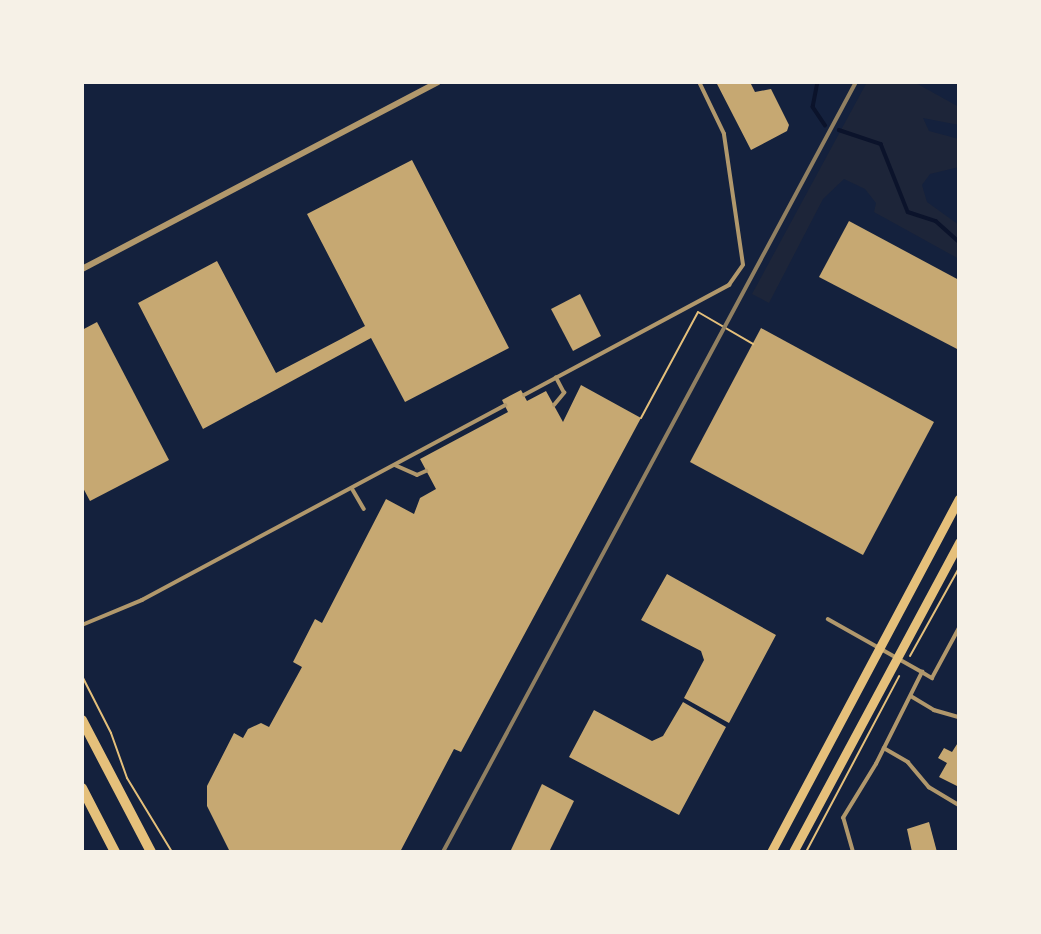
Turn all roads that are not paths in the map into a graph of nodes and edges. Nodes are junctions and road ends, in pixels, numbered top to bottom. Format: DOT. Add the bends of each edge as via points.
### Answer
graph roads {
  1 [pos="438,82"];
  2 [pos="699,82"];
  3 [pos="82,269"];
  4 [pos="556,379"];
  5 [pos="524,395"];
  6 [pos="505,405"];
  7 [pos="554,405"];
  8 [pos="395,465"];
  9 [pos="426,471"];
  10 [pos="352,488"];
  11 [pos="959,499"];
  12 [pos="364,509"];
  13 [pos="959,542"];
  14 [pos="828,619"];
  15 [pos="82,625"];
  16 [pos="959,628"];
  17 [pos="880,647"];
  18 [pos="902,660"];
  19 [pos="922,672"];
  20 [pos="911,696"];
  21 [pos="959,717"];
  22 [pos="82,720"];
  23 [pos="884,748"];
  24 [pos="82,788"];
  25 [pos="959,805"];
  26 [pos="115,852"];
  27 [pos="151,852"];
  28 [pos="771,852"];
  29 [pos="793,852"];
  30 [pos="853,852"];
  1 -- 3 [label="street"];
  2 -- 4 [label="lane" via="724,134 743,265 729,285"];
  4 -- 5 [label="lane"];
  4 -- 7 [label="lane" via="564,393"];
  6 -- 8 [label="lane"];
  8 -- 9 [label="lane" via="417,475"];
  8 -- 10 [label="lane"];
  10 -- 12 [label="lane"];
  10 -- 15 [label="lane" via="114,614"];
  11 -- 17 [label="main road"];
  13 -- 18 [label="main road"];
  14 -- 17 [label="lane"];
  16 -- 19 [label="lane" via="932,678"];
  17 -- 18 [label="lane"];
  17 -- 28 [label="main road"];
  18 -- 19 [label="lane"];
  18 -- 29 [label="main road"];
  19 -- 20 [label="lane"];
  20 -- 21 [label="lane" via="934,710"];
  20 -- 23 [label="lane"];
  22 -- 27 [label="main road"];
  23 -- 25 [label="lane" via="908,762 929,787"];
  23 -- 30 [label="lane" via="843,818"];
  24 -- 26 [label="main road"];
}
